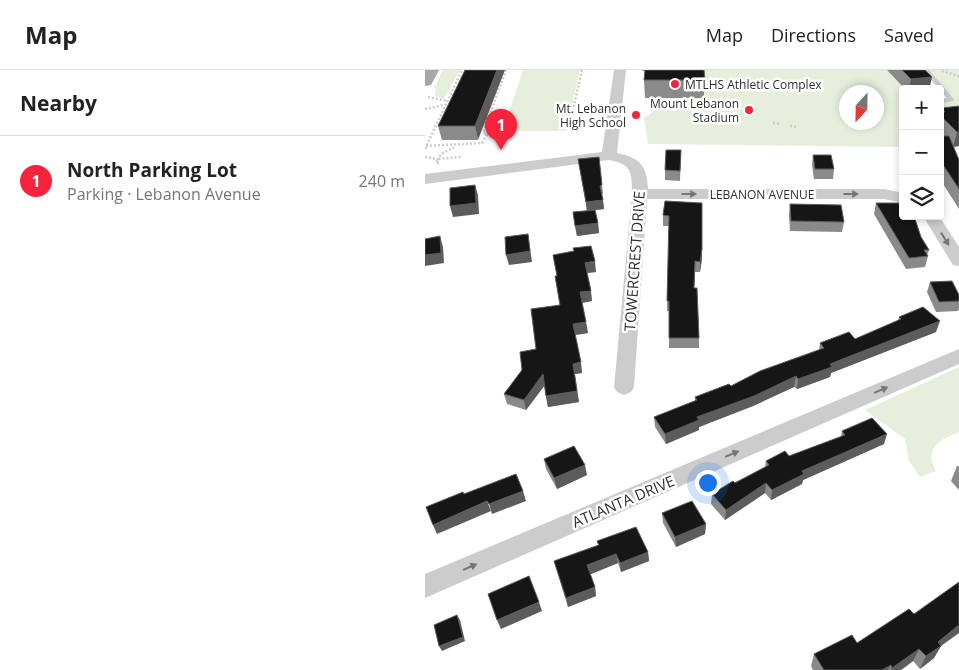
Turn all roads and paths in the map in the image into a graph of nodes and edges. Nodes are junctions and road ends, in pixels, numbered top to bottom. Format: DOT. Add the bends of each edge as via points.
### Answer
graph roads {
  1 [pos="431,70"];
  2 [pos="462,70"];
  3 [pos="506,70"];
  4 [pos="582,70"];
  5 [pos="620,70"];
  6 [pos="926,70"];
  7 [pos="939,70"];
  8 [pos="959,76"];
  9 [pos="939,85"];
  10 [pos="427,89"];
  11 [pos="944,91"];
  12 [pos="447,101"];
  13 [pos="944,101"];
  14 [pos="444,105"];
  15 [pos="425,109"];
  16 [pos="603,123"];
  17 [pos="773,123"];
  18 [pos="780,124"];
  19 [pos="503,126"];
  20 [pos="790,126"];
  21 [pos="797,127"];
  22 [pos="487,134"];
  23 [pos="457,146"];
  24 [pos="426,148"];
  25 [pos="461,156"];
  26 [pos="609,156"];
  27 [pos="425,157"];
  28 [pos="438,159"];
  29 [pos="425,180"];
  30 [pos="640,194"];
  31 [pos="899,197"];
  32 [pos="933,220"];
  33 [pos="959,261"];
  34 [pos="959,356"];
  35 [pos="624,387"];
  36 [pos="425,586"];
  1 -- 10 [label="main road"];
  2 -- 12 [label="path"];
  3 -- 22 [label="path" via="483,133"];
  4 -- 16 [label="path" via="570,123"];
  5 -- 26 [label="street"];
  6 -- 9 [label="lane"];
  7 -- 8 [label="path"];
  10 -- 12 [label="path"];
  11 -- 13 [label="lane" via="952,100"];
  12 -- 14 [label="path"];
  14 -- 15 [label="path"];
  14 -- 24 [label="path"];
  17 -- 18 [label="path"];
  19 -- 22 [label="path" via="500,133"];
  20 -- 21 [label="path"];
  22 -- 23 [label="path" via="482,143"];
  23 -- 24 [label="path"];
  23 -- 28 [label="path"];
  25 -- 28 [label="path"];
  26 -- 29 [label="street"];
  26 -- 30 [label="street, TOWERCREST DRIVE" via="637,167"];
  27 -- 28 [label="path"];
  30 -- 31 [label="street, LEBANON AVENUE, one-way" via="884,194"];
  30 -- 35 [label="street, TOWERCREST DRIVE"];
  32 -- 33 [label="street, one-way"];
  36 -- 34 [label="street, ATLANTA DRIVE, one-way"];
}
